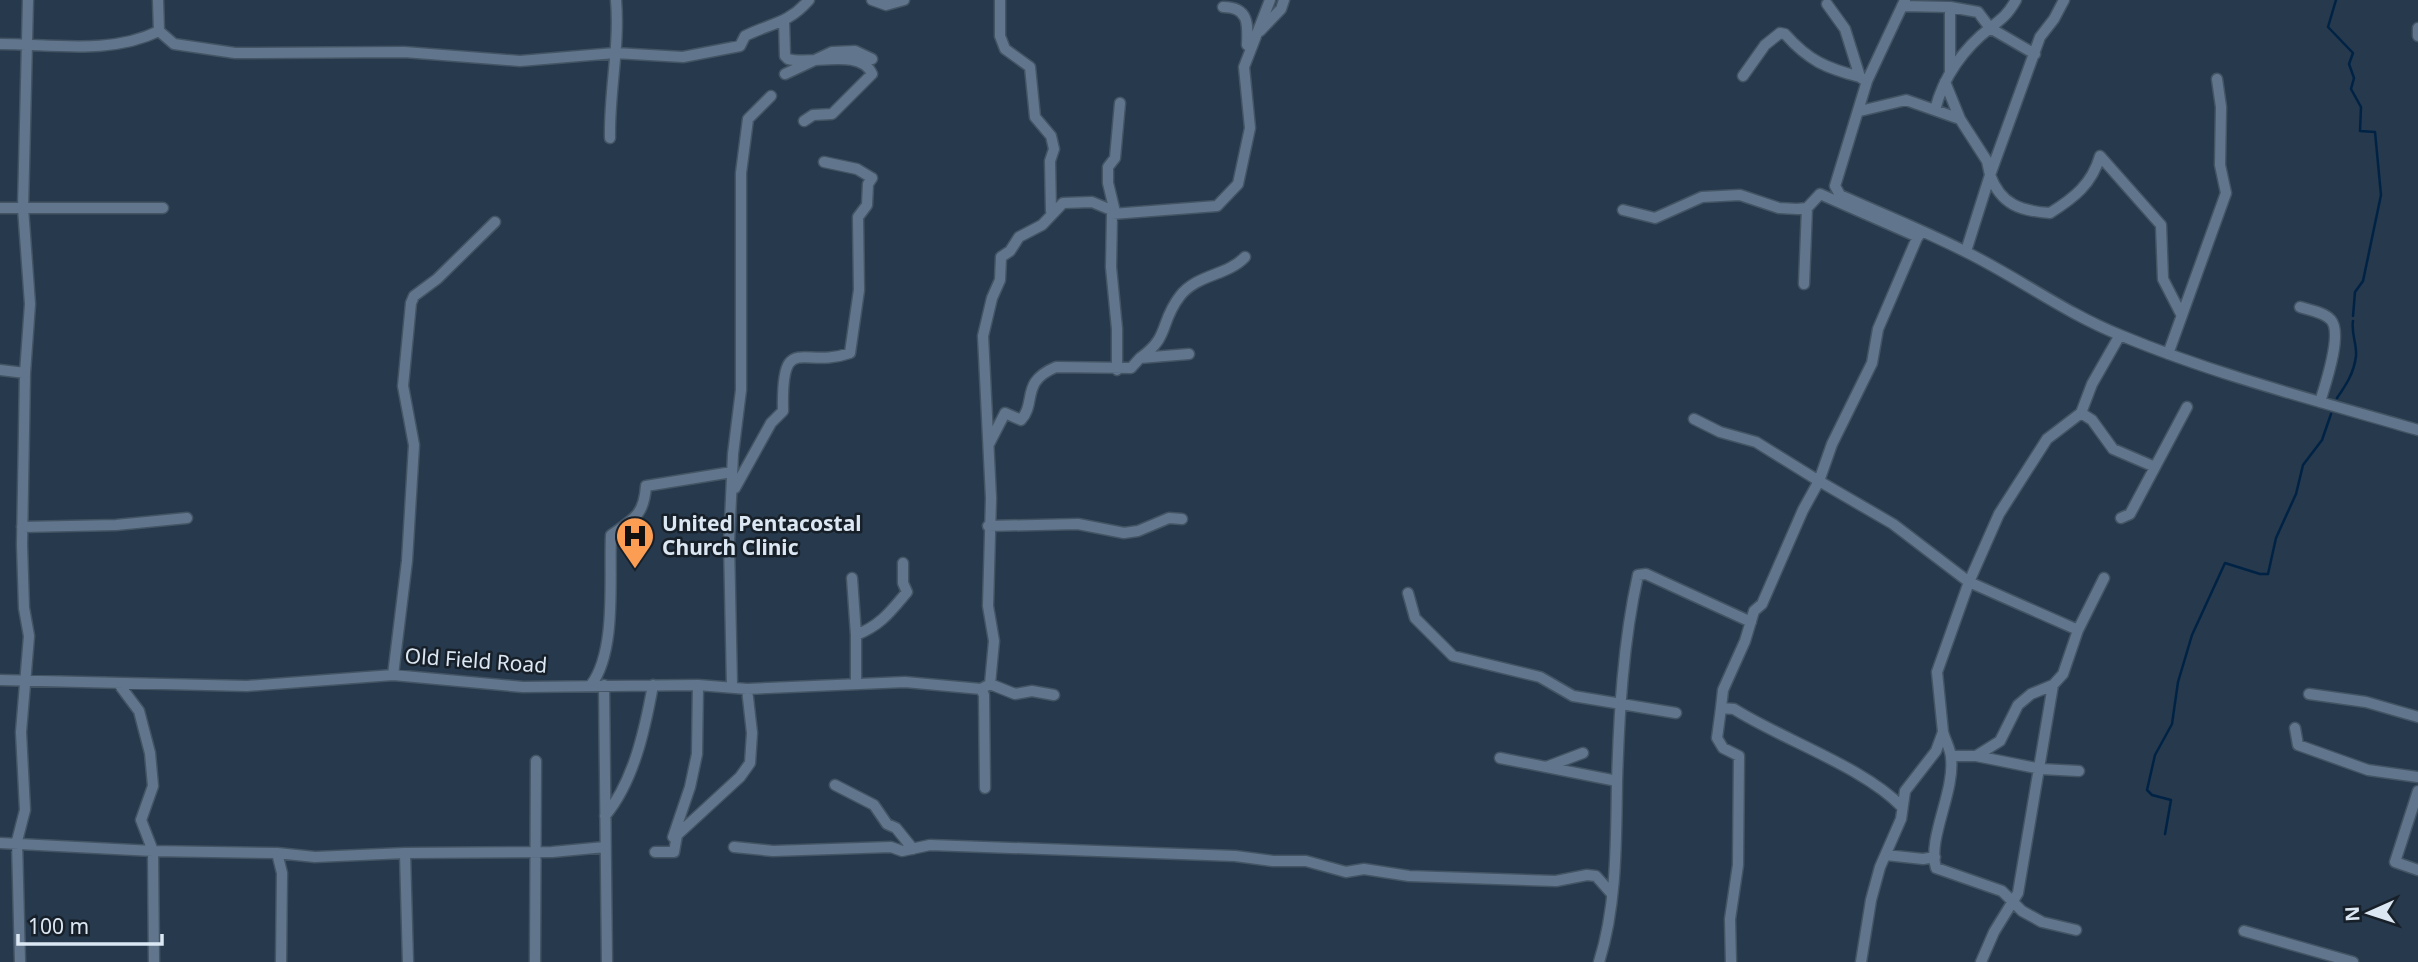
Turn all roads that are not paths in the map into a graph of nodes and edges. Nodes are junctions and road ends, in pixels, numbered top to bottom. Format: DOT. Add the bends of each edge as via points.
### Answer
graph roads {
  1 [pos="28,0"];
  2 [pos="158,0"];
  3 [pos="616,0"];
  4 [pos="809,0"];
  5 [pos="872,0"];
  6 [pos="904,0"];
  7 [pos="1000,0"];
  8 [pos="1270,0"];
  9 [pos="1284,0"];
  10 [pos="2016,0"];
  11 [pos="2064,0"];
  12 [pos="1903,3"];
  13 [pos="1826,4"];
  14 [pos="1223,7"];
  15 [pos="1950,7"];
  16 [pos="784,20"];
  17 [pos="2418,28"];
  18 [pos="1990,29"];
  19 [pos="159,31"];
  20 [pos="1259,31"];
  21 [pos="2418,36"];
  22 [pos="0,44"];
  23 [pos="27,44"];
  24 [pos="1247,52"];
  25 [pos="615,53"];
  26 [pos="2035,54"];
  27 [pos="820,57"];
  28 [pos="873,58"];
  29 [pos="785,74"];
  30 [pos="1743,76"];
  31 [pos="1947,77"];
  32 [pos="1864,79"];
  33 [pos="2217,79"];
  34 [pos="771,96"];
  35 [pos="1120,103"];
  36 [pos="1860,110"];
  37 [pos="1936,110"];
  38 [pos="1960,119"];
  39 [pos="804,121"];
  40 [pos="610,138"];
  41 [pos="824,162"];
  42 [pos="1990,175"];
  43 [pos="0,208"];
  44 [pos="23,208"];
  45 [pos="163,208"];
  46 [pos="1807,208"];
  47 [pos="1623,210"];
  48 [pos="1051,211"];
  49 [pos="1116,212"];
  50 [pos="495,222"];
  51 [pos="1919,234"];
  52 [pos="1966,251"];
  53 [pos="1245,257"];
  54 [pos="1804,284"];
  55 [pos="2300,307"];
  56 [pos="2181,314"];
  57 [pos="2120,335"];
  58 [pos="1189,354"];
  59 [pos="2168,354"];
  60 [pos="1140,358"];
  61 [pos="0,370"];
  62 [pos="1117,370"];
  63 [pos="25,373"];
  64 [pos="2320,401"];
  65 [pos="2187,407"];
  66 [pos="2081,413"];
  67 [pos="1694,419"];
  68 [pos="2418,430"];
  69 [pos="989,444"];
  70 [pos="2155,467"];
  71 [pos="732,472"];
  72 [pos="1819,481"];
  73 [pos="734,492"];
  74 [pos="187,518"];
  75 [pos="1182,519"];
  76 [pos="2121,519"];
  77 [pos="988,526"];
  78 [pos="22,527"];
  79 [pos="904,563"];
  80 [pos="852,578"];
  81 [pos="2104,578"];
  82 [pos="1969,582"];
  83 [pos="1408,593"];
  84 [pos="1751,622"];
  85 [pos="2078,630"];
  86 [pos="856,635"];
  87 [pos="393,675"];
  88 [pos="0,680"];
  89 [pos="25,680"];
  90 [pos="118,683"];
  91 [pos="856,683"];
  92 [pos="591,685"];
  93 [pos="604,685"];
  94 [pos="653,685"];
  95 [pos="698,685"];
  96 [pos="2053,685"];
  97 [pos="732,686"];
  98 [pos="985,687"];
  99 [pos="747,689"];
  100 [pos="2309,694"];
  101 [pos="1054,695"];
  102 [pos="1622,706"];
  103 [pos="1721,708"];
  104 [pos="1676,713"];
  105 [pos="2418,717"];
  106 [pos="2295,728"];
  107 [pos="1943,732"];
  108 [pos="1583,753"];
  109 [pos="1952,756"];
  110 [pos="1976,756"];
  111 [pos="1500,758"];
  112 [pos="536,761"];
  113 [pos="1546,767"];
  114 [pos="2041,769"];
  115 [pos="2079,771"];
  116 [pos="2418,777"];
  117 [pos="1618,781"];
  118 [pos="835,785"];
  119 [pos="985,789"];
  120 [pos="2418,791"];
  121 [pos="1902,807"];
  122 [pos="605,816"];
  123 [pos="17,841"];
  124 [pos="0,843"];
  125 [pos="605,847"];
  126 [pos="734,847"];
  127 [pos="913,849"];
  128 [pos="153,851"];
  129 [pos="533,852"];
  130 [pos="655,852"];
  131 [pos="674,852"];
  132 [pos="276,853"];
  133 [pos="405,853"];
  134 [pos="1886,855"];
  135 [pos="1935,858"];
  136 [pos="2418,870"];
  137 [pos="1611,893"];
  138 [pos="2014,902"];
  139 [pos="2076,930"];
  140 [pos="2244,931"];
  141 [pos="20,962"];
  142 [pos="154,962"];
  143 [pos="281,962"];
  144 [pos="408,962"];
  145 [pos="535,962"];
  146 [pos="607,962"];
  147 [pos="1599,962"];
  148 [pos="1731,962"];
  149 [pos="1861,962"];
  150 [pos="1981,962"];
  151 [pos="2353,962"];
  1 -- 23 [label="street"];
  2 -- 19 [label="street"];
  3 -- 25 [label="street"];
  4 -- 16 [label="street"];
  5 -- 6 [label="street" via="886,5"];
  7 -- 48 [label="street" via="1000,36 1005,49 1030,67 1035,117 1051,136"];
  8 -- 20 [label="street"];
  9 -- 20 [label="street"];
  10 -- 18 [label="street" via="2006,18"];
  11 -- 26 [label="street" via="2044,29"];
  12 -- 15 [label="street"];
  12 -- 32 [label="street"];
  13 -- 32 [label="street" via="1845,29"];
  14 -- 24 [label="street" via="1235,7 1245,14"];
  15 -- 18 [label="street" via="1978,12"];
  15 -- 31 [label="street"];
  16 -- 25 [label="street" via="770,29 752,32 740,46 725,51 683,57"];
  16 -- 27 [label="street" via="785,56 805,61"];
  17 -- 21 [label="street"];
  18 -- 26 [label="street"];
  18 -- 31 [label="street"];
  19 -- 23 [label="street" via="108,46"];
  19 -- 25 [label="street" via="174,44 235,53 404,52 520,61"];
  20 -- 24 [label="street"];
  22 -- 23 [label="street"];
  23 -- 44 [label="street"];
  24 -- 49 [label="street" via="1244,67 1250,128 1238,184 1217,206"];
  25 -- 40 [label="street"];
  26 -- 42 [label="street"];
  27 -- 28 [label="street" via="848,50"];
  27 -- 29 [label="street"];
  27 -- 39 [label="street" via="855,59 870,67 872,74 832,114 813,115"];
  30 -- 32 [label="street" via="1780,33 1825,68"];
  31 -- 37 [label="street"];
  31 -- 38 [label="street"];
  32 -- 36 [label="street"];
  33 -- 56 [label="street" via="2220,165 2226,193"];
  34 -- 71 [label="street" via="748,119 741,173 741,390"];
  35 -- 49 [label="street" via="1115,158 1108,167"];
  36 -- 37 [label="street" via="1898,100"];
  36 -- 51 [label="street" via="1836,190"];
  37 -- 38 [label="street"];
  38 -- 42 [label="street" via="1987,161"];
  41 -- 73 [label="street" via="857,169 872,178 867,205 858,217 854,343 850,353 841,356 800,356 790,363 785,370 783,411 738,477"];
  42 -- 52 [label="street"];
  42 -- 56 [label="street" via="2000,195 2015,209 2050,213 2084,189 2101,156 2161,225 2163,279"];
  43 -- 44 [label="street"];
  44 -- 45 [label="street"];
  44 -- 63 [label="street" via="30,304"];
  46 -- 47 [label="street" via="1787,210 1740,195 1702,197 1655,218"];
  46 -- 51 [label="street" via="1820,194"];
  46 -- 54 [label="street"];
  48 -- 49 [label="street" via="1079,201"];
  48 -- 69 [label="street" via="1042,225 1019,237 998,265 1000,280 983,336"];
  49 -- 62 [label="street" via="1112,214 1111,267"];
  50 -- 87 [label="street" via="411,303 403,386 414,445 407,561"];
  51 -- 52 [label="street"];
  51 -- 72 [label="street" via="1878,328 1872,363"];
  52 -- 57 [label="street" via="2074,315"];
  53 -- 60 [label="street" via="1230,268 1201,277 1181,295 1169,310 1162,338"];
  55 -- 64 [label="street" via="2323,314 2335,329"];
  56 -- 59 [label="street"];
  57 -- 59 [label="street"];
  57 -- 66 [label="street"];
  58 -- 60 [label="street"];
  59 -- 64 [label="street" via="2246,382"];
  60 -- 62 [label="street" via="1131,369"];
  61 -- 63 [label="street"];
  62 -- 69 [label="street" via="1055,367 1046,371 1032,385 1025,415 1020,420 1005,413"];
  63 -- 78 [label="street"];
  64 -- 68 [label="street"];
  65 -- 70 [label="street"];
  66 -- 70 [label="street" via="2092,420 2113,449"];
  66 -- 82 [label="street" via="2046,439 1993,525"];
  67 -- 72 [label="street" via="1756,442"];
  69 -- 77 [label="street"];
  70 -- 76 [label="street" via="2130,514"];
  71 -- 73 [label="street"];
  71 -- 92 [label="street" via="646,486 645,506 611,535 603,657 600,674"];
  72 -- 82 [label="street" via="1893,524"];
  72 -- 84 [label="street"];
  73 -- 97 [label="street" via="729,543"];
  74 -- 78 [label="street"];
  75 -- 77 [label="street" via="1169,518 1124,533 1078,524"];
  77 -- 98 [label="street" via="988,606 994,641"];
  78 -- 89 [label="street" via="29,636"];
  79 -- 86 [label="street" via="907,592 889,617"];
  80 -- 86 [label="street"];
  81 -- 85 [label="street"];
  82 -- 85 [label="street"];
  82 -- 107 [label="street" via="1937,672"];
  83 -- 102 [label="street" via="1415,618 1453,656 1540,677 1564,693"];
  84 -- 102 [label="street" via="1641,573"];
  84 -- 103 [label="street" via="1723,690"];
  85 -- 96 [label="street" via="2063,674"];
  86 -- 91 [label="street"];
  87 -- 90 [label="street, Old Field Road" via="247,685"];
  87 -- 92 [label="street, Old Field Road" via="496,686"];
  88 -- 89 [label="street, Old Field Road"];
  89 -- 90 [label="street, Old Field Road"];
  89 -- 123 [label="street" via="20,732 25,810"];
  90 -- 128 [label="street" via="139,711 148,736 153,786 141,820"];
  91 -- 98 [label="street, Old Field Road"];
  91 -- 99 [label="street, Old Field Road"];
  92 -- 93 [label="street, Old Field Road"];
  93 -- 94 [label="street, Old Field Road"];
  93 -- 122 [label="street"];
  94 -- 95 [label="street, Old Field Road"];
  94 -- 122 [label="street" via="629,775"];
  95 -- 97 [label="street, Old Field Road"];
  95 -- 131 [label="street" via="697,754 690,788 672,833"];
  96 -- 110 [label="street" via="2018,705 2000,740"];
  96 -- 114 [label="street"];
  97 -- 99 [label="street, Old Field Road"];
  98 -- 101 [label="street, Old Field Road"];
  98 -- 119 [label="street"];
  99 -- 131 [label="street" via="750,762 740,777 677,835"];
  100 -- 105 [label="street" via="2366,702"];
  102 -- 104 [label="street"];
  102 -- 117 [label="street"];
  103 -- 121 [label="street" via="1734,709 1859,776"];
  103 -- 148 [label="street" via="1717,738 1723,748 1739,756"];
  106 -- 116 [label="street" via="2298,745 2313,751 2374,772"];
  107 -- 109 [label="street"];
  107 -- 121 [label="street" via="1936,751 1905,791"];
  108 -- 113 [label="street"];
  109 -- 110 [label="street"];
  109 -- 135 [label="street"];
  110 -- 114 [label="street"];
  111 -- 113 [label="street"];
  112 -- 129 [label="street"];
  113 -- 117 [label="street"];
  114 -- 115 [label="street"];
  114 -- 138 [label="street"];
  117 -- 137 [label="street"];
  118 -- 127 [label="street" via="874,805"];
  120 -- 136 [label="street" via="2395,862"];
  121 -- 134 [label="street"];
  122 -- 125 [label="street"];
  123 -- 124 [label="street"];
  123 -- 128 [label="street"];
  123 -- 141 [label="street"];
  125 -- 129 [label="street"];
  125 -- 146 [label="street"];
  126 -- 127 [label="street" via="773,851"];
  127 -- 137 [label="street" via="930,845 1154,851 1306,860 1346,872 1409,876 1556,881 1587,875 1596,876"];
  128 -- 132 [label="street"];
  128 -- 142 [label="street"];
  129 -- 133 [label="street"];
  129 -- 145 [label="street"];
  130 -- 131 [label="street"];
  132 -- 133 [label="street" via="314,858"];
  132 -- 143 [label="street" via="282,873"];
  133 -- 144 [label="street"];
  134 -- 135 [label="street"];
  134 -- 149 [label="street" via="1871,900"];
  135 -- 138 [label="street" via="1936,868 2003,891"];
  137 -- 147 [label="street" via="1607,937"];
  138 -- 139 [label="street" via="2042,922"];
  138 -- 150 [label="street"];
  140 -- 151 [label="street"];
}
